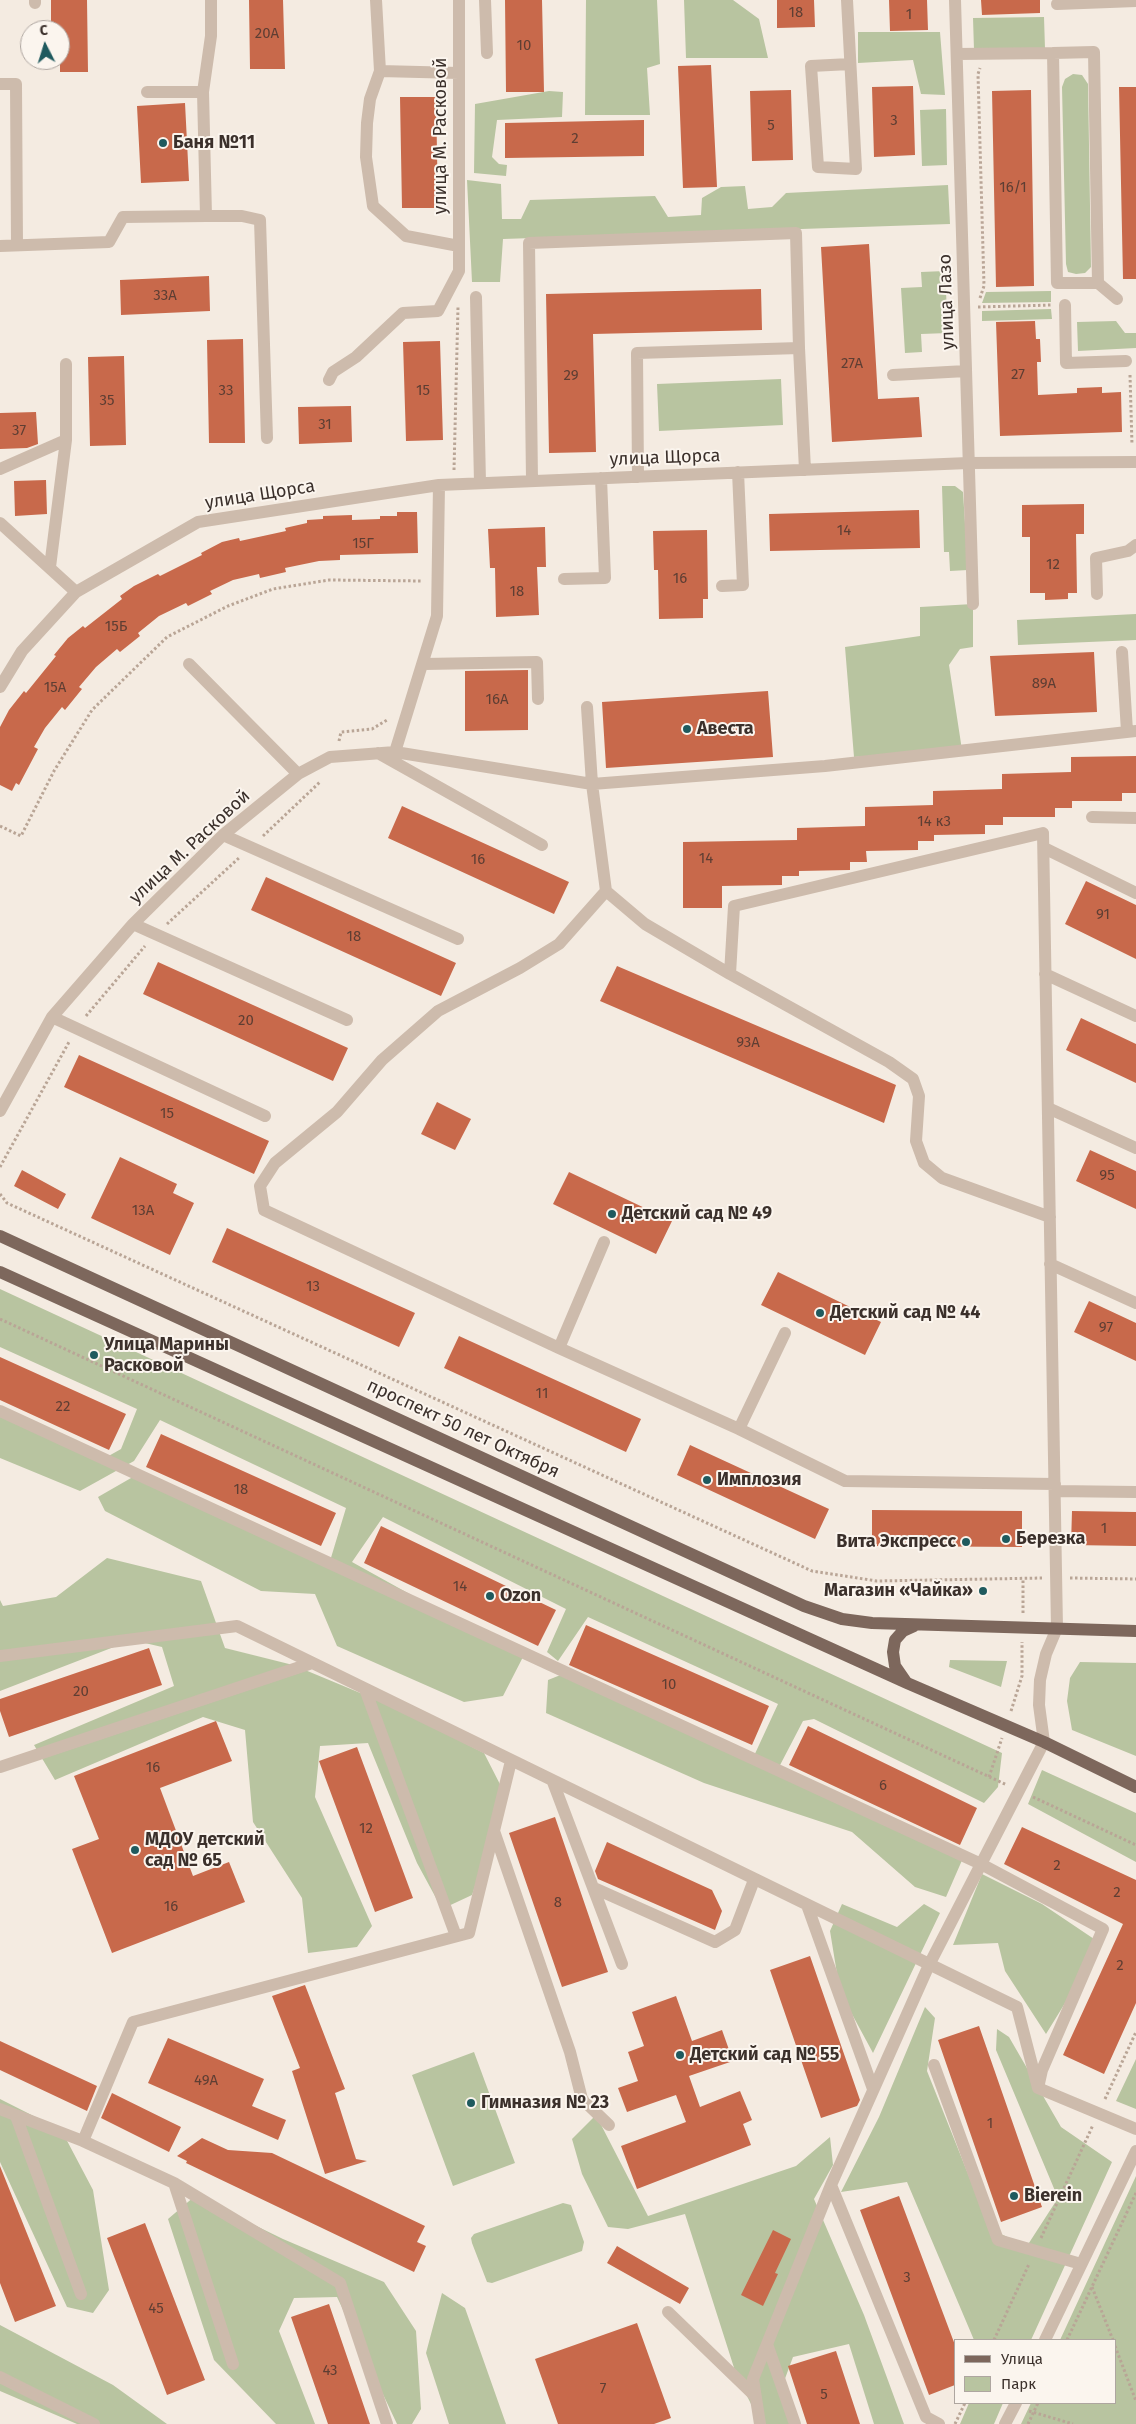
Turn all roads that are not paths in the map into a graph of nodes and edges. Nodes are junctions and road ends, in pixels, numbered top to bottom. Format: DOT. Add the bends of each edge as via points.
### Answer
graph roads {
  1 [pos="211,0"];
  2 [pos="376,0"];
  3 [pos="459,0"];
  4 [pos="485,0"];
  5 [pos="847,0"];
  6 [pos="955,0"];
  7 [pos="1136,1"];
  8 [pos="1057,4"];
  9 [pos="487,53"];
  10 [pos="1053,53"];
  11 [pos="957,54"];
  12 [pos="850,64"];
  13 [pos="380,71"];
  14 [pos="459,73"];
  15 [pos="0,84"];
  16 [pos="147,92"];
  17 [pos="203,92"];
  18 [pos="206,216"];
  19 [pos="17,245"];
  20 [pos="0,246"];
  21 [pos="459,246"];
  22 [pos="1098,283"];
  23 [pos="476,297"];
  24 [pos="1117,299"];
  25 [pos="1065,305"];
  26 [pos="798,348"];
  27 [pos="66,364"];
  28 [pos="1128,365"];
  29 [pos="966,371"];
  30 [pos="893,374"];
  31 [pos="329,380"];
  32 [pos="267,438"];
  33 [pos="66,440"];
  34 [pos="1136,462"];
  35 [pos="968,463"];
  36 [pos="0,468"];
  37 [pos="805,470"];
  38 [pos="738,472"];
  39 [pos="638,477"];
  40 [pos="601,478"];
  41 [pos="532,480"];
  42 [pos="480,483"];
  43 [pos="439,485"];
  44 [pos="0,523"];
  45 [pos="1136,545"];
  46 [pos="50,567"];
  47 [pos="564,579"];
  48 [pos="722,586"];
  49 [pos="76,592"];
  50 [pos="1097,594"];
  51 [pos="973,604"];
  52 [pos="1122,652"];
  53 [pos="189,664"];
  54 [pos="424,664"];
  55 [pos="0,687"];
  56 [pos="538,699"];
  57 [pos="587,707"];
  58 [pos="1131,731"];
  59 [pos="378,752"];
  60 [pos="396,752"];
  61 [pos="298,774"];
  62 [pos="592,784"];
  63 [pos="1092,817"];
  64 [pos="1136,818"];
  65 [pos="223,835"];
  66 [pos="542,845"];
  67 [pos="1044,848"];
  68 [pos="606,891"];
  69 [pos="1136,893"];
  70 [pos="133,924"];
  71 [pos="458,939"];
  72 [pos="730,974"];
  73 [pos="1045,974"];
  74 [pos="1136,1016"];
  75 [pos="52,1017"];
  76 [pos="347,1020"];
  77 [pos="1048,1108"];
  78 [pos="0,1111"];
  79 [pos="265,1116"];
  80 [pos="1136,1148"];
  81 [pos="1050,1217"];
  82 [pos="0,1236"];
  83 [pos="604,1242"];
  84 [pos="1050,1264"];
  85 [pos="0,1272"];
  86 [pos="1136,1303"];
  87 [pos="785,1333"];
  88 [pos="559,1348"];
  89 [pos="0,1410"];
  90 [pos="739,1429"];
  91 [pos="1055,1488"];
  92 [pos="1136,1492"];
  93 [pos="919,1625"];
  94 [pos="1058,1628"];
  95 [pos="1136,1631"];
  96 [pos="0,1656"];
  97 [pos="312,1663"];
  98 [pos="907,1683"];
  99 [pos="365,1689"];
  100 [pos="1044,1742"];
  101 [pos="511,1760"];
  102 [pos="0,1767"];
  103 [pos="553,1782"];
  104 [pos="1136,1788"];
  105 [pos="494,1832"];
  106 [pos="981,1864"];
  107 [pos="754,1880"];
  108 [pos="594,1888"];
  109 [pos="806,1905"];
  110 [pos="456,1936"];
  111 [pos="622,1964"];
  112 [pos="929,1965"];
  113 [pos="934,2065"];
  114 [pos="1038,2088"];
  115 [pos="873,2089"];
  116 [pos="0,2109"];
  117 [pos="16,2116"];
  118 [pos="609,2125"];
  119 [pos="1136,2129"];
  120 [pos="82,2141"];
  121 [pos="1136,2151"];
  122 [pos="174,2183"];
  123 [pos="831,2185"];
  124 [pos="1082,2264"];
  125 [pos="81,2294"];
  126 [pos="668,2312"];
  127 [pos="1045,2339"];
  128 [pos="767,2344"];
  129 [pos="233,2364"];
  130 [pos="0,2378"];
  131 [pos="756,2397"];
  132 [pos="1015,2404"];
  133 [pos="94,2424"];
  134 [pos="387,2424"];
  135 [pos="760,2424"];
  136 [pos="795,2424"];
  137 [pos="939,2424"];
  138 [pos="1005,2424"];
  1 -- 17 [label="street" via="211,36"];
  2 -- 13 [label="street"];
  3 -- 14 [label="street, улица М. Расковой"];
  4 -- 9 [label="street"];
  5 -- 12 [label="street"];
  6 -- 11 [label="street, улица Лазо"];
  7 -- 8 [label="street"];
  10 -- 11 [label="street"];
  10 -- 22 [label="street" via="1057,283"];
  10 -- 22 [label="street" via="1094,52"];
  11 -- 29 [label="street, улица Лазо"];
  12 -- 12 [label="street" via="856,169 818,167 811,66"];
  13 -- 14 [label="street"];
  13 -- 21 [label="street" via="370,99 367,123 366,157 373,206 406,236"];
  14 -- 21 [label="street, улица М. Расковой"];
  15 -- 19 [label="street" via="16,84"];
  16 -- 17 [label="street"];
  17 -- 18 [label="street"];
  18 -- 19 [label="street" via="122,217 109,242"];
  18 -- 32 [label="street" via="242,216 260,220"];
  19 -- 20 [label="street"];
  21 -- 31 [label="street, улица М. Расковой" via="459,271 438,312 403,313 356,356 333,372"];
  22 -- 24 [label="street"];
  23 -- 42 [label="street"];
  25 -- 28 [label="street" via="1066,362"];
  26 -- 37 [label="street"];
  26 -- 39 [label="street" via="637,353"];
  26 -- 41 [label="street" via="796,233 529,243"];
  27 -- 33 [label="street"];
  29 -- 30 [label="street"];
  29 -- 35 [label="street, улица Лазо"];
  33 -- 36 [label="street"];
  33 -- 46 [label="street"];
  34 -- 35 [label="street, улица Щорса"];
  35 -- 37 [label="street, улица Щорса"];
  35 -- 51 [label="street, улица Лазо"];
  37 -- 38 [label="street, улица Щорса"];
  38 -- 39 [label="street, улица Щорса"];
  38 -- 48 [label="street" via="742,585"];
  39 -- 40 [label="street, улица Щорса"];
  40 -- 41 [label="street, улица Щорса"];
  40 -- 47 [label="street" via="605,578"];
  41 -- 42 [label="street, улица Щорса"];
  42 -- 43 [label="street, улица Щорса"];
  43 -- 49 [label="street, улица Щорса" via="198,522"];
  43 -- 54 [label="street" via="438,616"];
  44 -- 46 [label="street"];
  45 -- 50 [label="street" via="1128,551 1096,558"];
  46 -- 49 [label="street"];
  49 -- 55 [label="street" via="22,651"];
  52 -- 58 [label="street"];
  53 -- 61 [label="street"];
  54 -- 56 [label="street" via="537,662"];
  54 -- 60 [label="street"];
  57 -- 62 [label="street"];
  58 -- 62 [label="street, улица М. Расковой" via="825,766"];
  59 -- 60 [label="street, улица М. Расковой"];
  59 -- 61 [label="street, улица М. Расковой" via="330,757"];
  59 -- 66 [label="street"];
  60 -- 62 [label="street, улица М. Расковой"];
  61 -- 65 [label="street, улица М. Расковой"];
  62 -- 68 [label="street"];
  63 -- 64 [label="street"];
  65 -- 70 [label="street, улица М. Расковой"];
  65 -- 71 [label="street"];
  67 -- 69 [label="street"];
  67 -- 72 [label="street" via="1043,833 734,906"];
  67 -- 73 [label="street"];
  68 -- 72 [label="street" via="645,924"];
  68 -- 88 [label="street" via="559,944 438,1011 382,1060 338,1112 275,1163 260,1186 264,1210"];
  70 -- 75 [label="street, улица М. Расковой"];
  70 -- 76 [label="street"];
  72 -- 81 [label="street" via="913,1078 920,1096 916,1141 924,1164 942,1178"];
  73 -- 74 [label="street"];
  73 -- 77 [label="street"];
  75 -- 78 [label="street, улица М. Расковой"];
  75 -- 79 [label="street"];
  77 -- 80 [label="street"];
  77 -- 81 [label="street"];
  81 -- 84 [label="street"];
  82 -- 93 [label="main road, проспект 50 лет Октября" via="804,1606 842,1619"];
  83 -- 88 [label="street"];
  84 -- 86 [label="street"];
  84 -- 91 [label="street"];
  85 -- 98 [label="main road"];
  87 -- 90 [label="street"];
  88 -- 90 [label="street"];
  89 -- 106 [label="street"];
  90 -- 91 [label="street" via="845,1481"];
  91 -- 92 [label="street"];
  91 -- 94 [label="street"];
  93 -- 94 [label="main road, проспект 50 лет Октября"];
  93 -- 98 [label="main road" via="903,1631 895,1640 895,1666"];
  94 -- 95 [label="main road, проспект 50 лет Октября"];
  94 -- 100 [label="street" via="1046,1654 1040,1680 1039,1704"];
  96 -- 97 [label="street" via="237,1626"];
  97 -- 99 [label="street"];
  97 -- 102 [label="street"];
  98 -- 100 [label="main road"];
  99 -- 101 [label="street"];
  99 -- 110 [label="street"];
  100 -- 104 [label="main road"];
  100 -- 106 [label="street"];
  101 -- 103 [label="street"];
  101 -- 105 [label="street"];
  103 -- 107 [label="street"];
  103 -- 108 [label="street"];
  105 -- 110 [label="street" via="469,1933"];
  105 -- 118 [label="street" via="570,2052 582,2099"];
  106 -- 112 [label="street"];
  106 -- 114 [label="street" via="1103,1929 1042,2070"];
  107 -- 108 [label="street" via="735,1930 715,1942"];
  107 -- 109 [label="street"];
  108 -- 111 [label="street"];
  109 -- 112 [label="street"];
  109 -- 115 [label="street"];
  110 -- 120 [label="street" via="133,2022"];
  112 -- 114 [label="street" via="1017,2007"];
  112 -- 115 [label="street"];
  113 -- 124 [label="street" via="998,2240"];
  114 -- 119 [label="street"];
  115 -- 123 [label="street"];
  116 -- 117 [label="street"];
  117 -- 120 [label="street"];
  117 -- 125 [label="street"];
  120 -- 122 [label="street"];
  121 -- 124 [label="street"];
  122 -- 129 [label="street"];
  122 -- 134 [label="street" via="340,2283"];
  123 -- 128 [label="street"];
  123 -- 137 [label="street" via="926,2417"];
  124 -- 127 [label="street"];
  126 -- 131 [label="street"];
  128 -- 131 [label="street" via="753,2380"];
  128 -- 136 [label="street"];
  130 -- 133 [label="street"];
  131 -- 135 [label="street"];
  132 -- 138 [label="street"];
}
